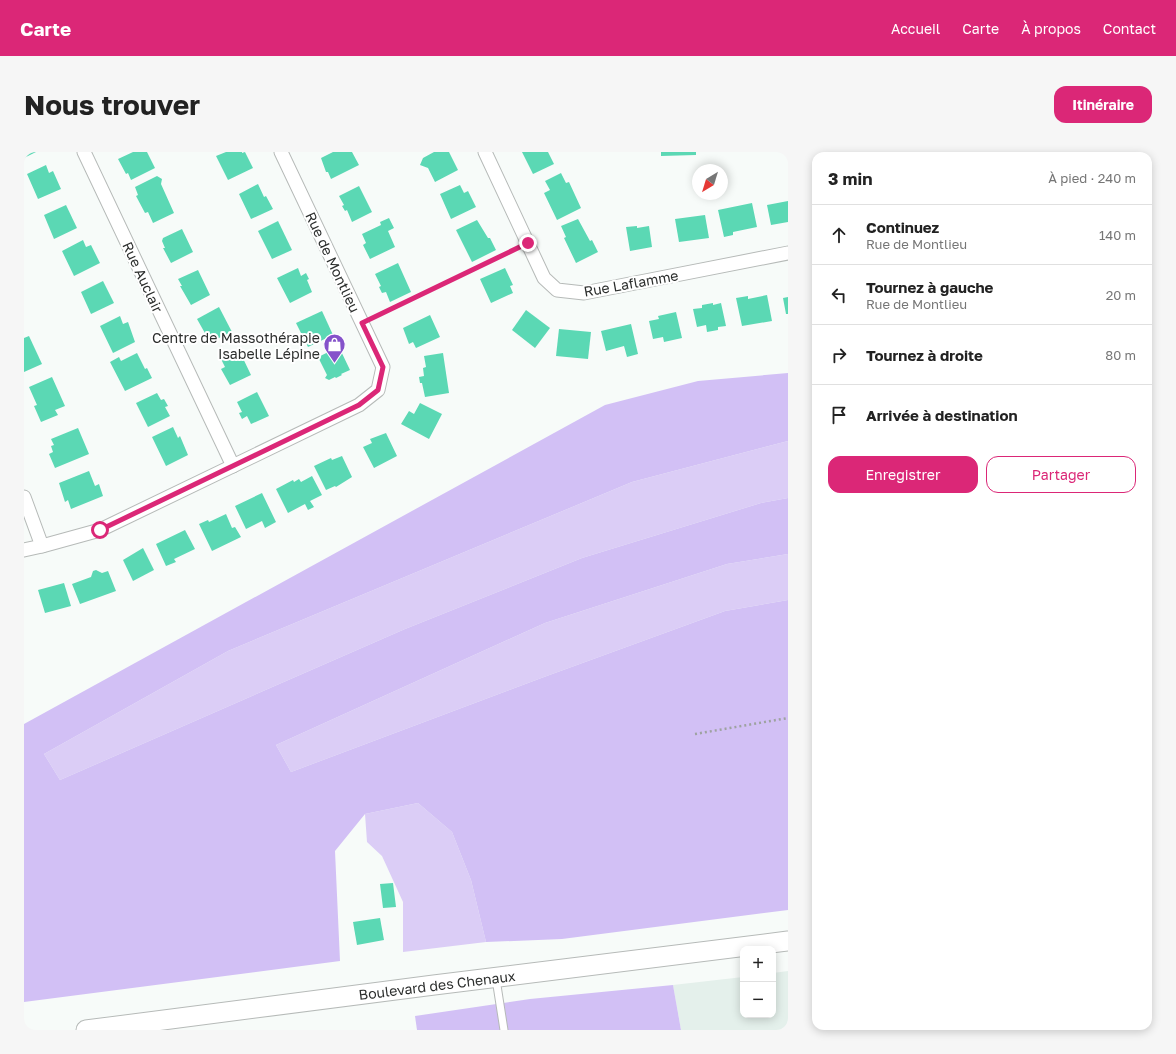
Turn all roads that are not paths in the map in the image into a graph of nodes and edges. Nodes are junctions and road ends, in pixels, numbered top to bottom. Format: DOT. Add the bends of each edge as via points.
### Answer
graph roads {
  1 [pos="84,152"];
  2 [pos="280,152"];
  3 [pos="485,152"];
  4 [pos="788,252"];
  5 [pos="233,466"];
  6 [pos="24,497"];
  7 [pos="42,546"];
  8 [pos="24,550"];
  9 [pos="788,941"];
  10 [pos="496,977"];
  11 [pos="86,1030"];
  12 [pos="504,1030"];
  1 -- 5 [label="street, Rue Auclair"];
  2 -- 5 [label="street, Rue de Montlieu" via="383,367 378,390 359,405"];
  3 -- 4 [label="street, Rue Laflamme" via="544,278 557,290 584,293"];
  5 -- 7 [label="street, Rue de Montlieu" via="100,530"];
  6 -- 7 [label="street"];
  7 -- 8 [label="street, Rue de Montlieu"];
  9 -- 10 [label="main road, Boulevard des Chenaux"];
  10 -- 11 [label="main road, Boulevard des Chenaux"];
  10 -- 12 [label="lane"];
}
